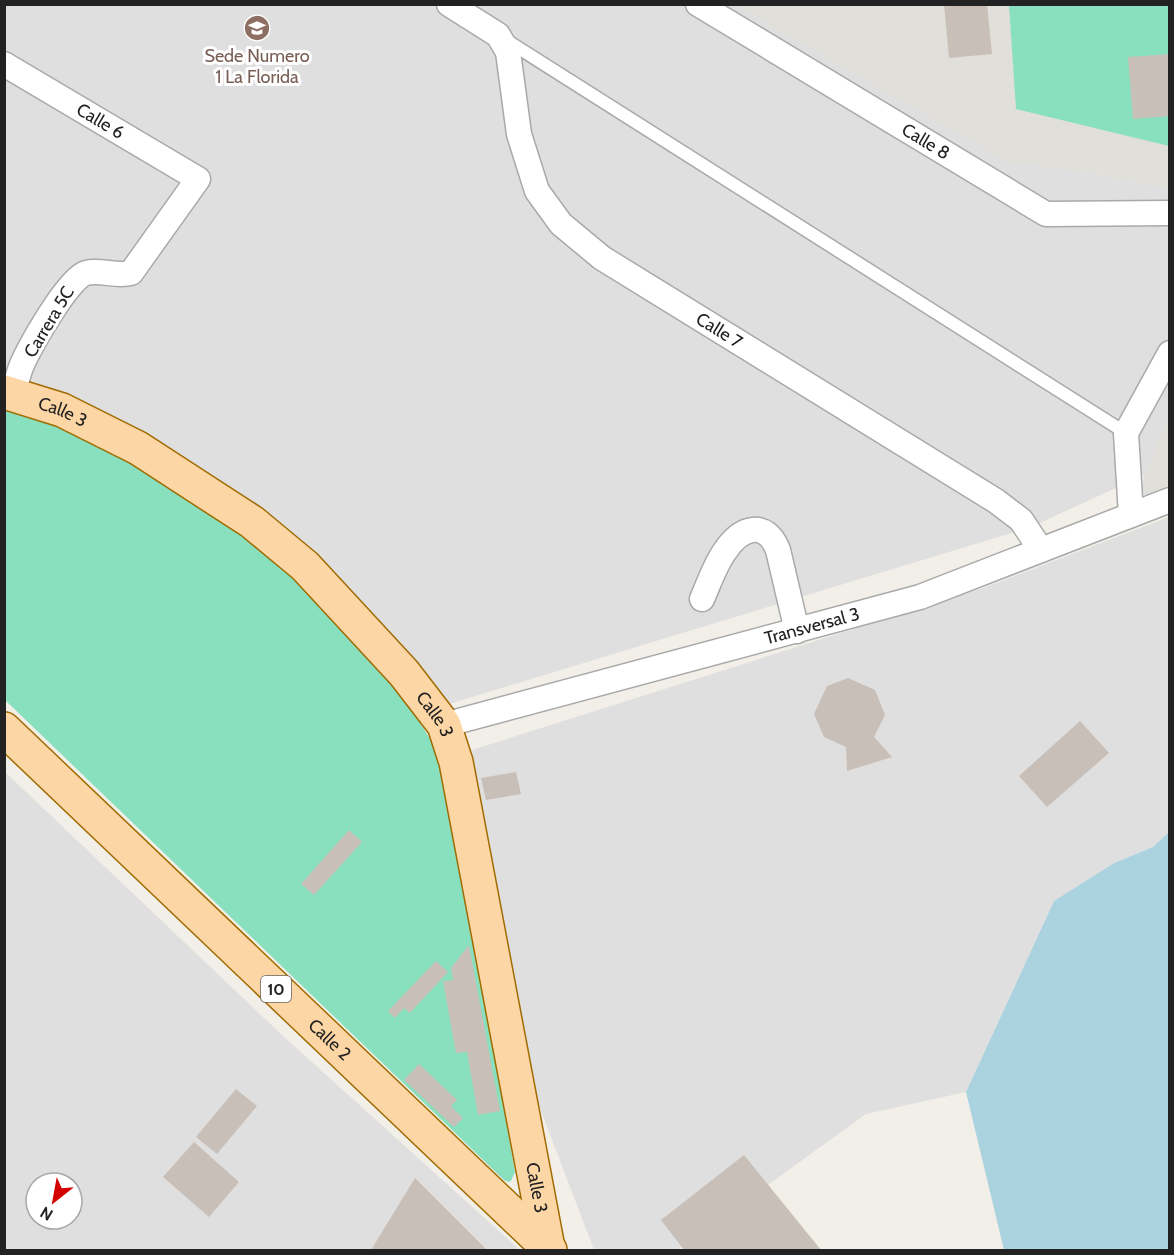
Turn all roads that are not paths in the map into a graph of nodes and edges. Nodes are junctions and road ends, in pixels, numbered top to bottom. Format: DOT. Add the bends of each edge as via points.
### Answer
graph roads {
  1 [pos="449,4"];
  2 [pos="698,4"];
  3 [pos="498,35"];
  4 [pos="4,64"];
  5 [pos="198,179"];
  6 [pos="1170,213"];
  7 [pos="1170,353"];
  8 [pos="11,377"];
  9 [pos="1126,433"];
  10 [pos="1170,500"];
  11 [pos="1131,515"];
  12 [pos="1041,550"];
  13 [pos="702,599"];
  14 [pos="797,631"];
  15 [pos="444,725"];
  16 [pos="4,729"];
  17 [pos="549,1249"];
  1 -- 3 [label="street"];
  2 -- 6 [label="street, Calle 8" via="1046,214"];
  3 -- 9 [label="lane"];
  3 -- 12 [label="street, Calle 7" via="508,52 519,134 537,191 561,224 602,258 996,501 1021,520"];
  4 -- 5 [label="street, Calle 6"];
  5 -- 8 [label="street, Carrera 5C" via="136,269 124,275 87,273 76,277"];
  7 -- 9 [label="street"];
  8 -- 15 [label="main road, Calle 3" via="62,410 138,448 252,522 305,566 404,673"];
  9 -- 11 [label="street"];
  10 -- 11 [label="street, Transversal 3"];
  11 -- 12 [label="street, Transversal 3"];
  12 -- 14 [label="street, Transversal 3" via="920,597"];
  13 -- 14 [label="street" via="725,550 752,530 765,531 778,550"];
  14 -- 15 [label="street, Transversal 3"];
  15 -- 17 [label="main road, Calle 3" via="456,762"];
  16 -- 17 [label="main road, Calle 2 / 10"];
}
